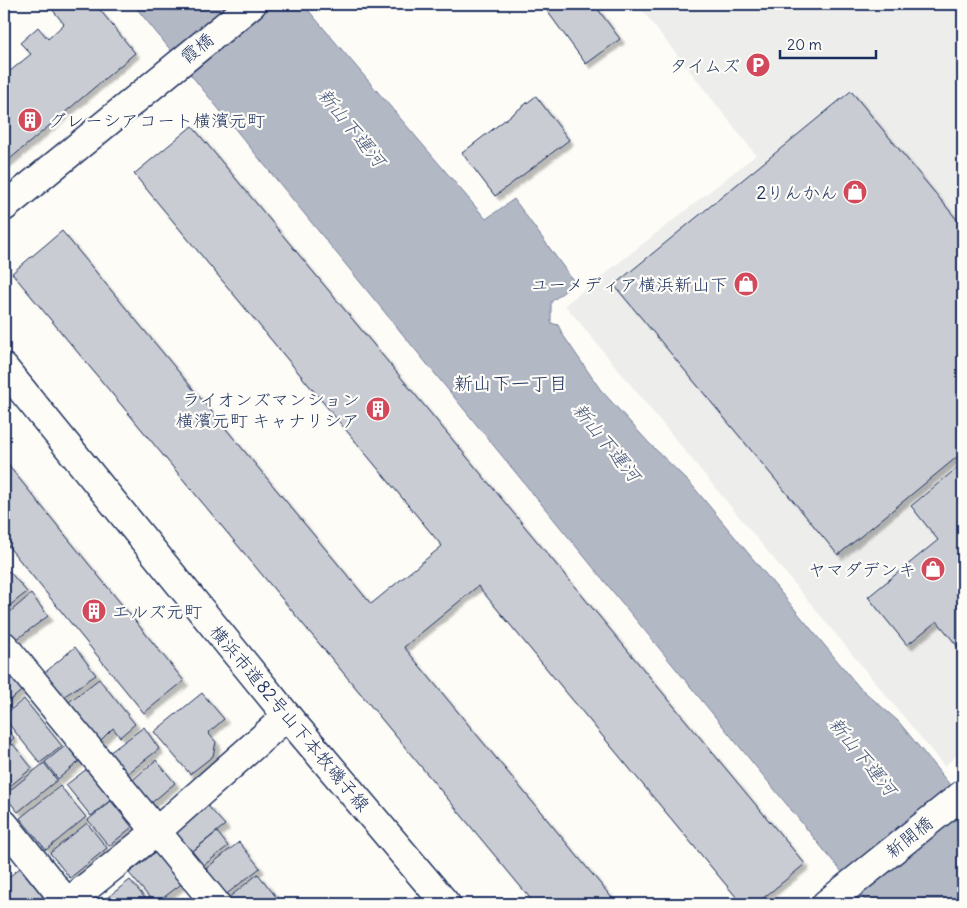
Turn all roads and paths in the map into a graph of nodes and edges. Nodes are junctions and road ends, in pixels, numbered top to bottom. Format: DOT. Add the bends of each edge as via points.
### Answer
graph roads {
  1 [pos="252,4"];
  2 [pos="4,207"];
  3 [pos="4,368"];
  4 [pos="4,646"];
  5 [pos="287,716"];
  6 [pos="962,795"];
  7 [pos="4,824"];
  8 [pos="157,831"];
  9 [pos="68,904"];
  10 [pos="216,904"];
  11 [pos="446,904"];
  12 [pos="826,904"];
  1 -- 2 [label="street, 霞橋"];
  3 -- 5 [label="street, 横浜市道82号山下本牧磯子線"];
  4 -- 8 [label="street"];
  5 -- 8 [label="street"];
  5 -- 11 [label="street, 横浜市道82号山下本牧磯子線"];
  6 -- 12 [label="street, 新開橋"];
  7 -- 9 [label="street"];
  8 -- 9 [label="street"];
  8 -- 10 [label="street"];
}
